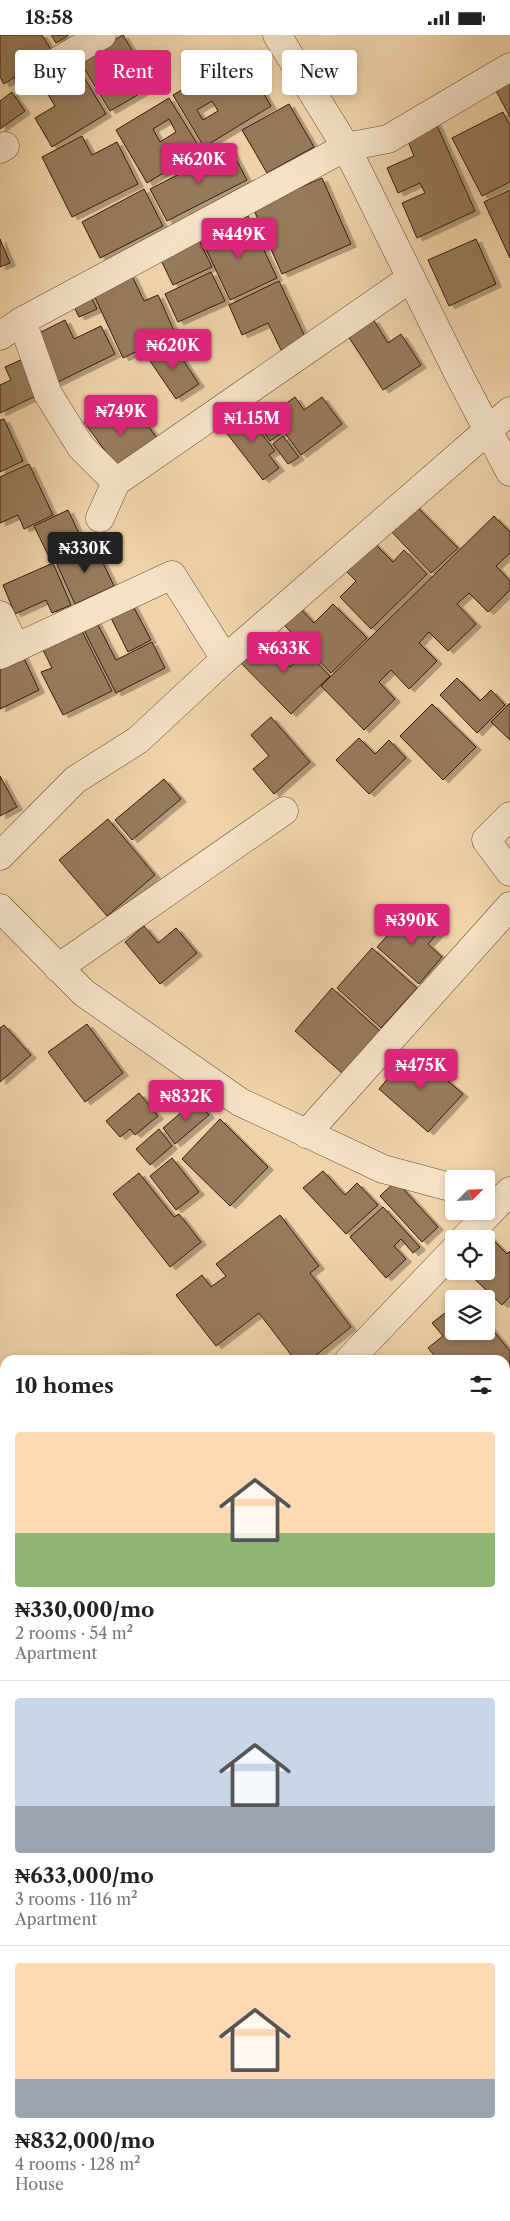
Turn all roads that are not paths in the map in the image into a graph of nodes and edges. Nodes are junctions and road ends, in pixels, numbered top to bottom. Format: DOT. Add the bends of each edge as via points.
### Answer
graph roads {
  1 [pos="102,35"];
  2 [pos="278,35"];
  3 [pos="77,50"];
  4 [pos="510,67"];
  5 [pos="346,147"];
  6 [pos="411,278"];
  7 [pos="22,321"];
  8 [pos="0,336"];
  9 [pos="510,411"];
  10 [pos="486,430"];
  11 [pos="510,472"];
  12 [pos="116,482"];
  13 [pos="100,518"];
  14 [pos="0,615"];
  15 [pos="8,652"];
  16 [pos="225,659"];
  17 [pos="284,811"];
  18 [pos="510,816"];
  19 [pos="0,856"];
  20 [pos="510,872"];
  21 [pos="510,906"];
  22 [pos="0,908"];
  23 [pos="58,968"];
  24 [pos="306,1134"];
  25 [pos="445,1186"];
  26 [pos="502,1198"];
  27 [pos="472,1230"];
  28 [pos="445,1259"];
  29 [pos="354,1355"];
  1 -- 3 [label="street"];
  2 -- 5 [label="street"];
  4 -- 5 [label="street" via="388,139"];
  5 -- 6 [label="street"];
  5 -- 7 [label="street"];
  6 -- 10 [label="street"];
  6 -- 12 [label="street"];
  7 -- 8 [label="street"];
  7 -- 12 [label="street" via="48,394 81,447"];
  9 -- 10 [label="street"];
  10 -- 11 [label="street"];
  10 -- 16 [label="street"];
  12 -- 13 [label="street"];
  14 -- 15 [label="street"];
  15 -- 16 [label="street" via="172,575"];
  16 -- 19 [label="street" via="138,740 75,780"];
  17 -- 23 [label="street"];
  18 -- 20 [label="street" via="486,840"];
  21 -- 24 [label="street"];
  22 -- 23 [label="street"];
  23 -- 24 [label="street" via="84,993 240,1102"];
  24 -- 25 [label="street" via="383,1169"];
  26 -- 27 [label="street"];
  28 -- 29 [label="street"];
}
